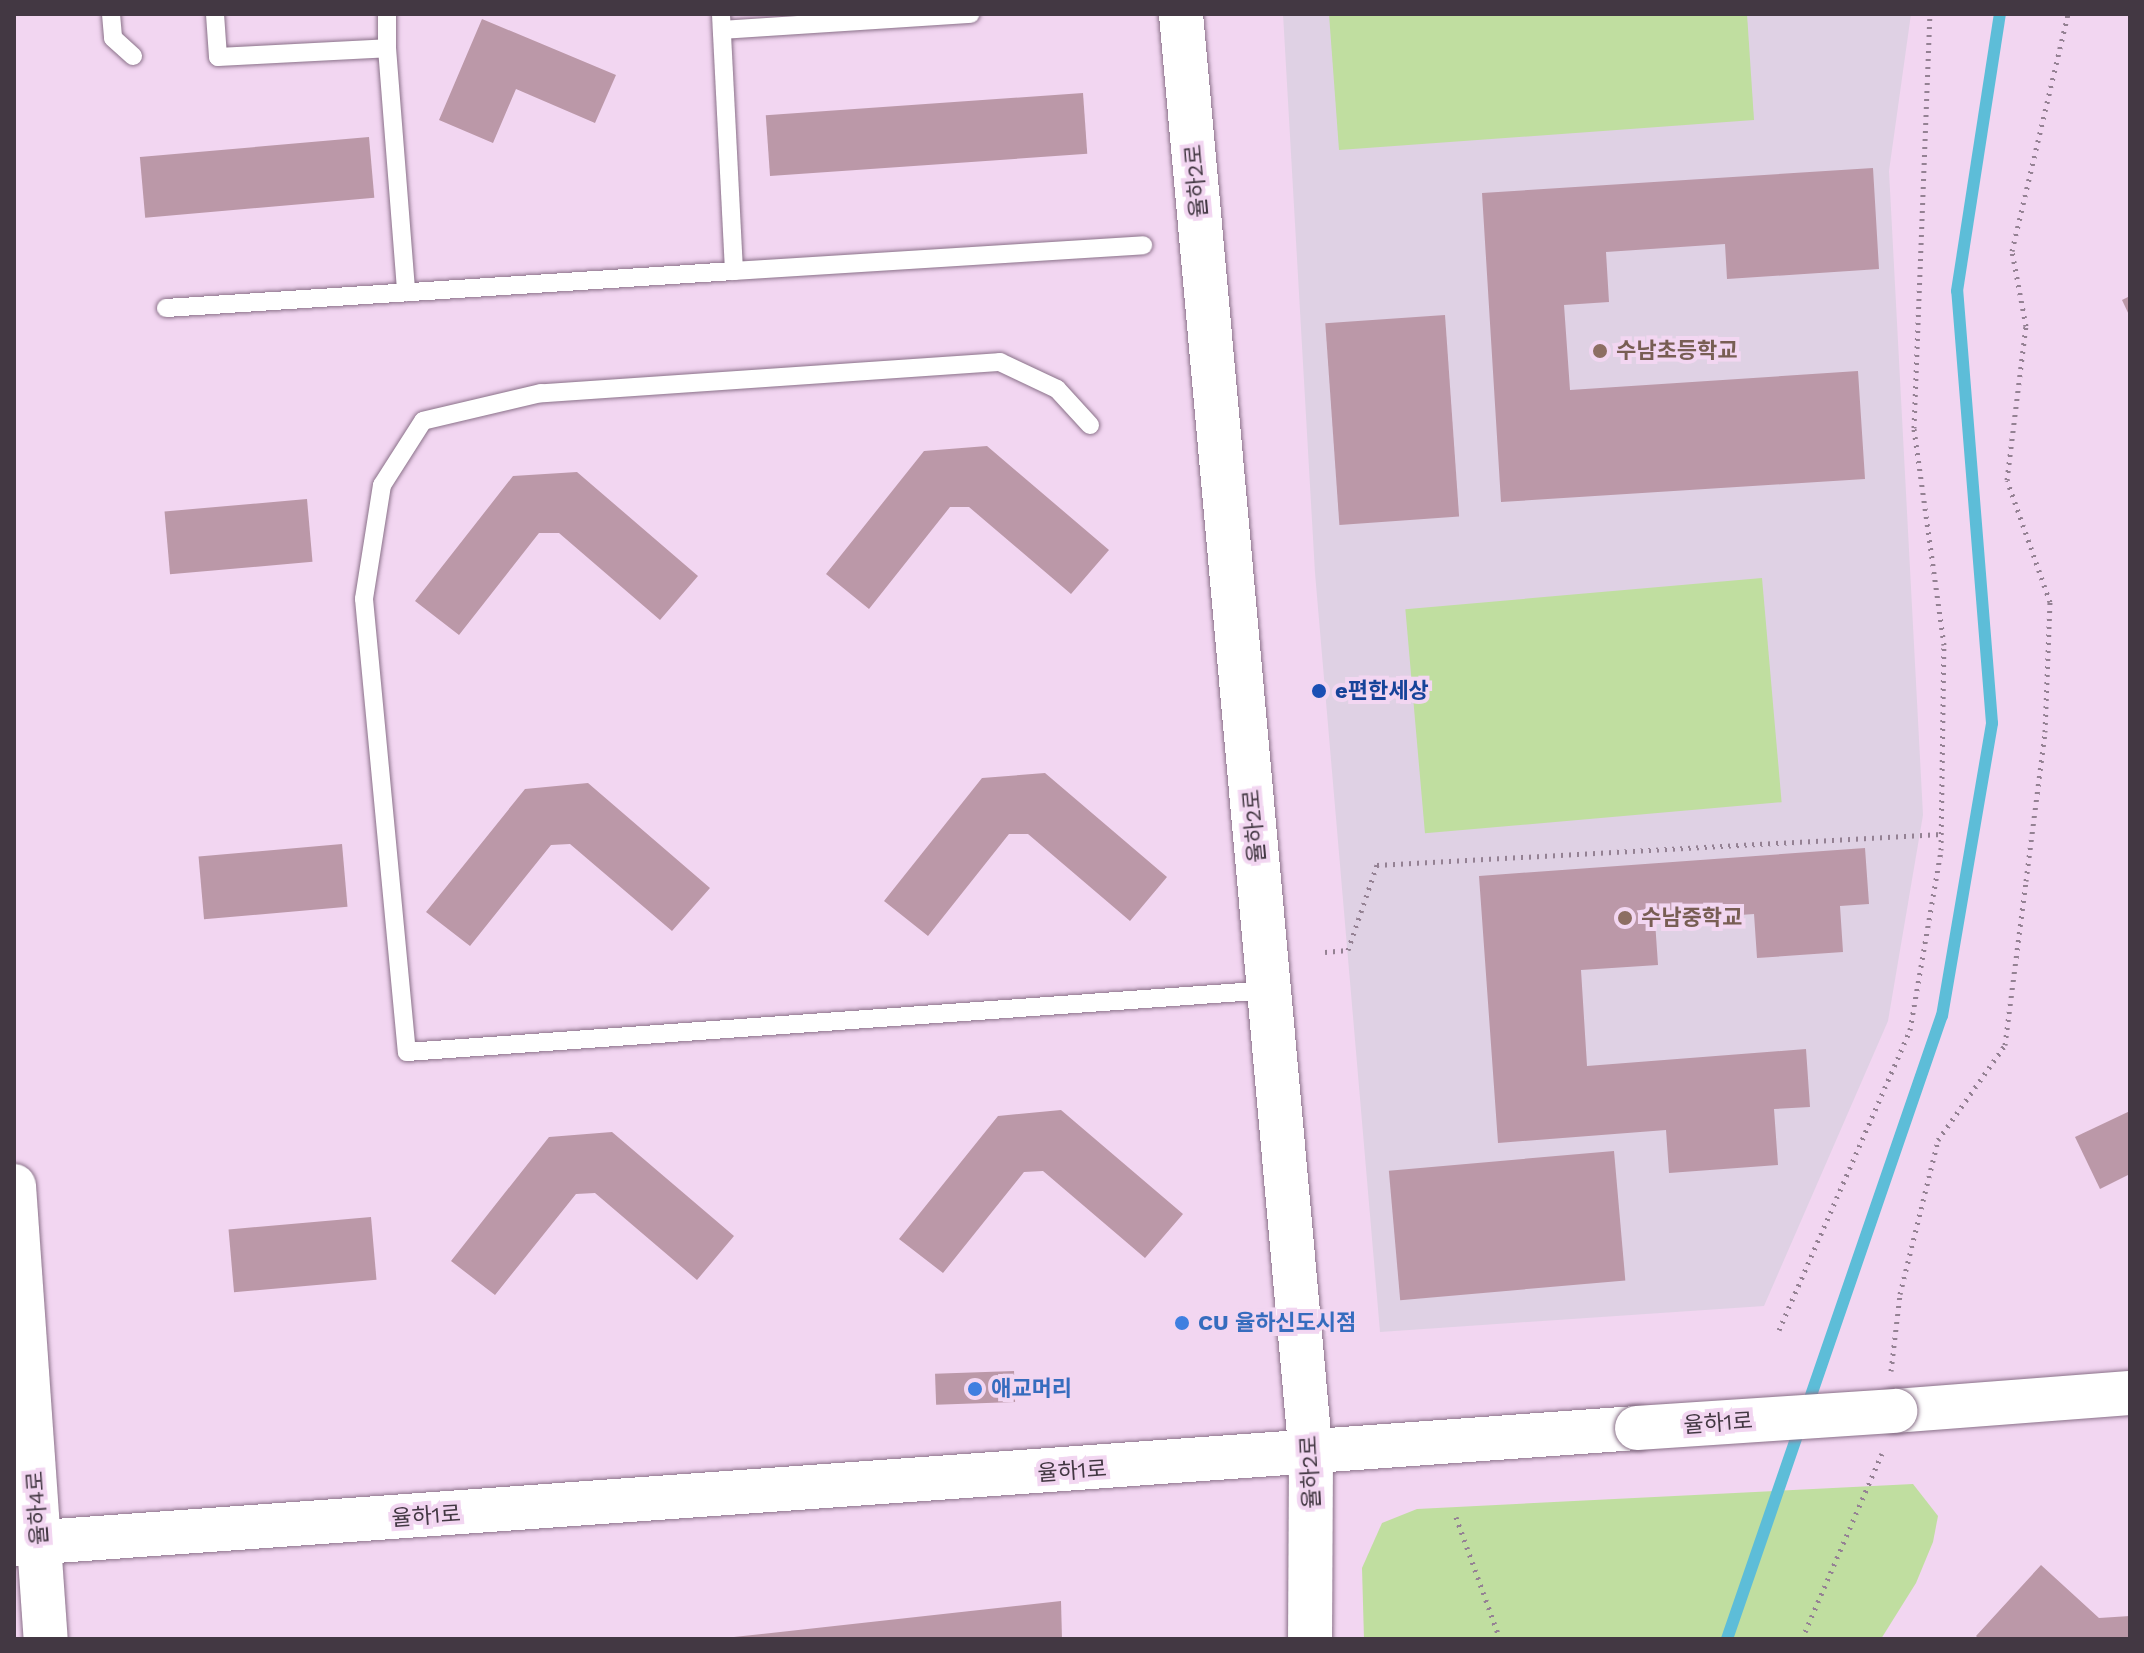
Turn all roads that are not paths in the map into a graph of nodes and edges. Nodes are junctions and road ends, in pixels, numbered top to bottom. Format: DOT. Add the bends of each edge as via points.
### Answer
graph roads {
  1 [pos="111,14"];
  2 [pos="215,14"];
  3 [pos="387,14"];
  4 [pos="970,14"];
  5 [pos="1181,14"];
  6 [pos="721,22"];
  7 [pos="387,48"];
  8 [pos="133,56"];
  9 [pos="1143,245"];
  10 [pos="734,271"];
  11 [pos="406,292"];
  12 [pos="166,308"];
  13 [pos="1090,425"];
  14 [pos="1269,990"];
  15 [pos="14,1186"];
  16 [pos="2130,1393"];
  17 [pos="1311,1455"];
  18 [pos="27,1543"];
  19 [pos="46,1639"];
  20 [pos="1310,1639"];
  1 -- 8 [label="lane" via="113,38"];
  2 -- 7 [label="lane" via="218,57"];
  3 -- 7 [label="lane"];
  4 -- 6 [label="lane"];
  5 -- 14 [label="street, 율하2로"];
  6 -- 10 [label="lane"];
  7 -- 11 [label="lane"];
  9 -- 10 [label="lane"];
  10 -- 11 [label="lane"];
  11 -- 12 [label="lane"];
  13 -- 14 [label="lane" via="1057,389 1000,362 541,393 423,421 382,485 364,599 407,1052"];
  14 -- 17 [label="street, 율하2로"];
  15 -- 18 [label="street, 율하4로"];
  16 -- 17 [label="street, 율하1로, bridge"];
  17 -- 18 [label="street, 율하1로"];
  17 -- 20 [label="street, 율하2로"];
  18 -- 19 [label="street, 율하4로"];
}
